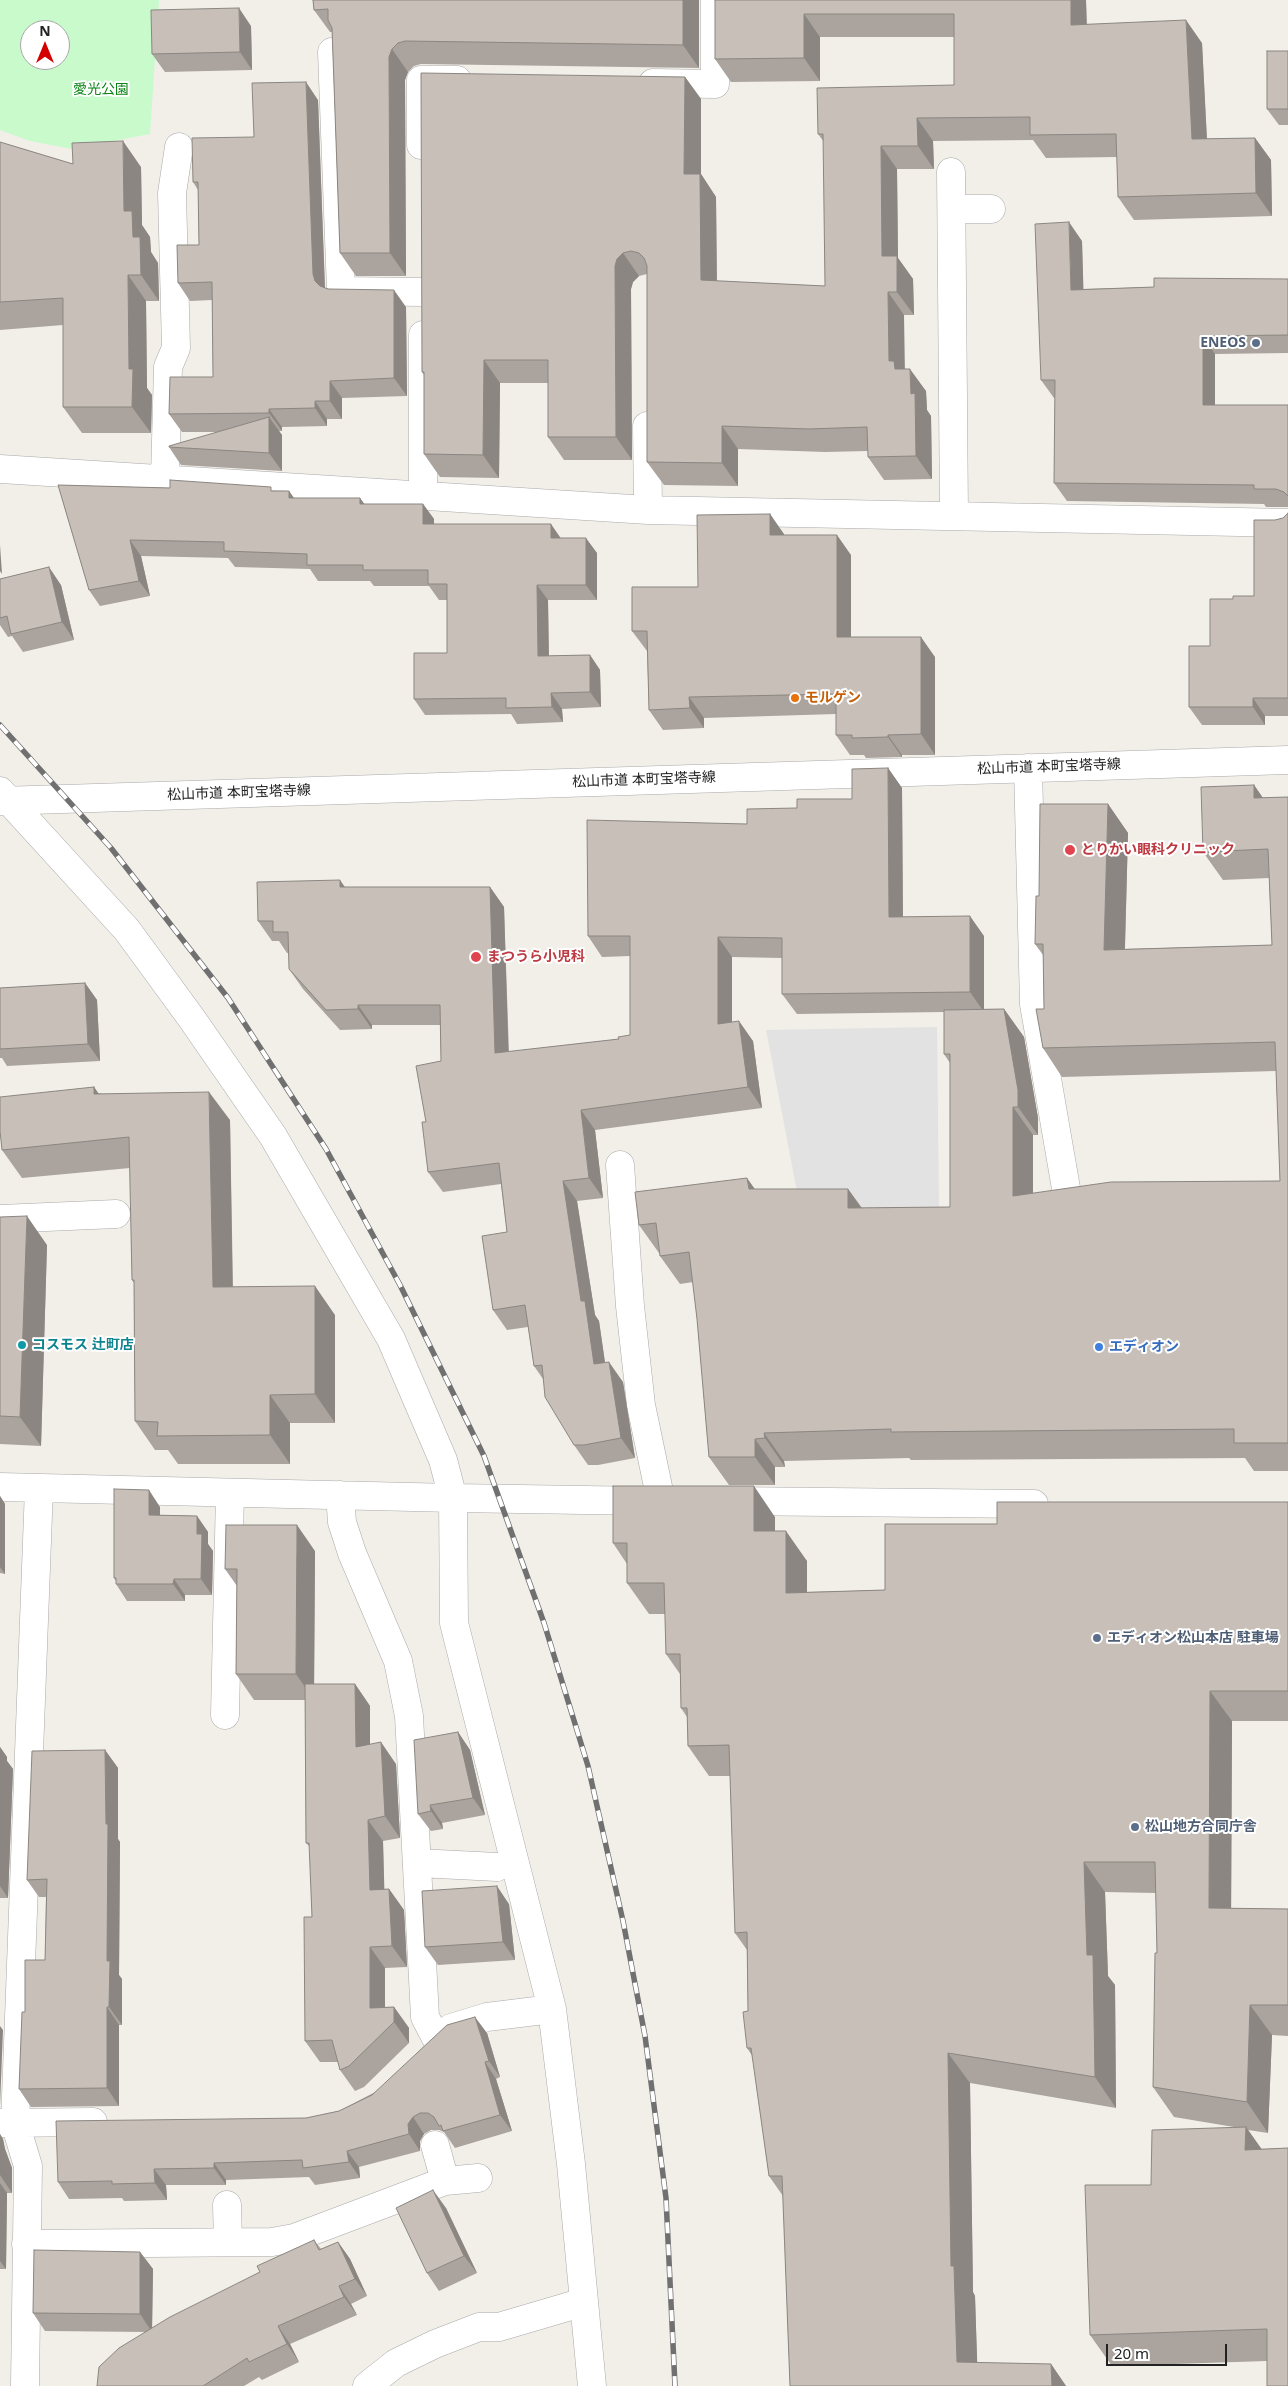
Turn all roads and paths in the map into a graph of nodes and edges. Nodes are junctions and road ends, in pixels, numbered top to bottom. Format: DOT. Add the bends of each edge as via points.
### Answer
graph roads {
  1 [pos="715,0"];
  2 [pos="332,52"];
  3 [pos="480,80"];
  4 [pos="627,82"];
  5 [pos="179,147"];
  6 [pos="421,167"];
  7 [pos="951,172"];
  8 [pos="952,209"];
  9 [pos="990,209"];
  10 [pos="422,264"];
  11 [pos="422,292"];
  12 [pos="647,404"];
  13 [pos="0,469"];
  14 [pos="165,478"];
  15 [pos="423,495"];
  16 [pos="648,510"];
  17 [pos="954,515"];
  18 [pos="1288,523"];
  19 [pos="1288,760"];
  20 [pos="1028,768"];
  21 [pos="3,798"];
  22 [pos="620,1165"];
  23 [pos="1067,1194"];
  24 [pos="116,1214"];
  25 [pos="0,1219"];
  26 [pos="0,1487"];
  27 [pos="39,1488"];
  28 [pos="230,1493"];
  29 [pos="340,1496"];
  30 [pos="453,1498"];
  31 [pos="661,1501"];
  32 [pos="1062,1504"];
  33 [pos="225,1715"];
  34 [pos="418,1863"];
  35 [pos="497,1867"];
  36 [pos="552,2009"];
  37 [pos="438,2040"];
  38 [pos="416,2059"];
  39 [pos="117,2122"];
  40 [pos="8,2123"];
  41 [pos="435,2146"];
  42 [pos="478,2178"];
  43 [pos="445,2181"];
  44 [pos="227,2205"];
  45 [pos="228,2242"];
  46 [pos="26,2244"];
  47 [pos="584,2302"];
  48 [pos="25,2386"];
  49 [pos="367,2386"];
  50 [pos="592,2386"];
  1 -- 4 [label="street" via="715,84"];
  2 -- 11 [label="street" via="341,291"];
  3 -- 6 [label="street" via="421,80"];
  5 -- 14 [label="street" via="172,193 176,348 168,367"];
  7 -- 8 [label="street"];
  8 -- 9 [label="street"];
  8 -- 17 [label="street"];
  10 -- 11 [label="street"];
  11 -- 15 [label="street"];
  12 -- 16 [label="street"];
  13 -- 14 [label="street"];
  14 -- 15 [label="street"];
  15 -- 16 [label="street"];
  16 -- 17 [label="street"];
  17 -- 18 [label="street"];
  19 -- 20 [label="street, 松山市道 本町宝塔寺線"];
  20 -- 21 [label="street, 松山市道 本町宝塔寺線"];
  20 -- 23 [label="street" via="1034,1004"];
  21 -- 30 [label="street" via="127,930 273,1136 391,1339 442,1460"];
  22 -- 31 [label="street" via="640,1395"];
  24 -- 25 [label="street"];
  26 -- 27 [label="street"];
  27 -- 28 [label="street"];
  27 -- 40 [label="street"];
  28 -- 29 [label="street"];
  28 -- 33 [label="street"];
  29 -- 30 [label="street"];
  29 -- 34 [label="street" via="342,1522 352,1553 398,1661 409,1716"];
  30 -- 31 [label="street"];
  30 -- 36 [label="street" via="454,1623"];
  31 -- 32 [label="street"];
  34 -- 35 [label="street"];
  34 -- 37 [label="street" via="425,2017"];
  36 -- 37 [label="street" via="487,2017 451,2028"];
  36 -- 47 [label="street"];
  37 -- 38 [label="street"];
  39 -- 40 [label="street"];
  40 -- 46 [label="street" via="28,2166"];
  41 -- 43 [label="street"];
  42 -- 43 [label="street"];
  43 -- 45 [label="street" via="294,2238 272,2242"];
  44 -- 45 [label="street"];
  45 -- 46 [label="street"];
  46 -- 48 [label="street"];
  47 -- 49 [label="street" via="499,2327 479,2327 435,2344 396,2363"];
  47 -- 50 [label="street"];
}
